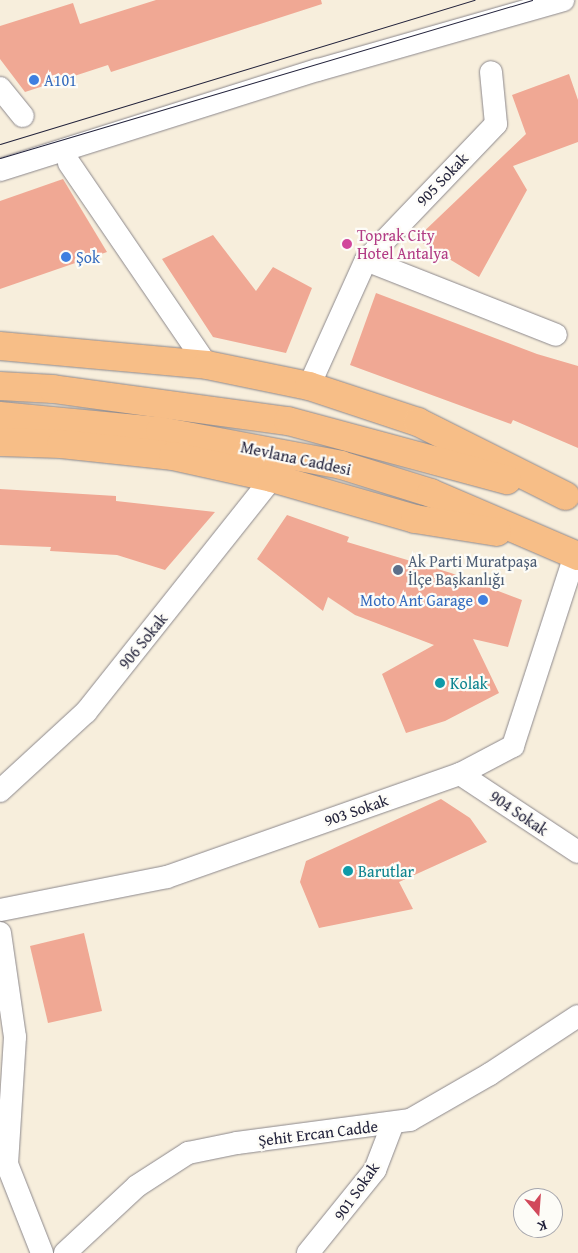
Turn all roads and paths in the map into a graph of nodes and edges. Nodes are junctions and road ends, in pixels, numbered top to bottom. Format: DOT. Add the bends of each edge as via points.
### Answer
graph roads {
  1 [pos="563,0"];
  2 [pos="490,72"];
  3 [pos="0,88"];
  4 [pos="23,116"];
  5 [pos="69,163"];
  6 [pos="0,170"];
  7 [pos="366,260"];
  8 [pos="556,335"];
  9 [pos="0,346"];
  10 [pos="207,365"];
  11 [pos="0,386"];
  12 [pos="309,386"];
  13 [pos="0,416"];
  14 [pos="0,442"];
  15 [pos="272,478"];
  16 [pos="572,499"];
  17 [pos="538,539"];
  18 [pos="577,555"];
  19 [pos="460,774"];
  20 [pos="0,791"];
  21 [pos="578,852"];
  22 [pos="0,910"];
  23 [pos="0,933"];
  24 [pos="578,1016"];
  25 [pos="393,1122"];
  26 [pos="42,1253"];
  27 [pos="65,1253"];
  28 [pos="308,1253"];
  1 -- 6 [label="street" via="318,70"];
  2 -- 7 [label="street, 905 Sokak" via="496,124"];
  3 -- 4 [label="street"];
  5 -- 10 [label="street"];
  7 -- 8 [label="street"];
  7 -- 12 [label="street, 905 Sokak"];
  9 -- 10 [label="main road"];
  10 -- 12 [label="main road"];
  11 -- 16 [label="main road, Mevlana Caddesi" via="53,389 288,420"];
  12 -- 16 [label="main road" via="418,422"];
  13 -- 17 [label="main road, Mevlana Caddesi" via="160,431 341,465 431,493"];
  14 -- 15 [label="main road" via="61,444 173,456"];
  15 -- 17 [label="main road" via="415,520"];
  15 -- 20 [label="street, 906 Sokak" via="86,712"];
  17 -- 18 [label="main road, Mevlana Caddesi"];
  18 -- 19 [label="street, 903 Sokak" via="513,746"];
  19 -- 21 [label="street, 904 Sokak"];
  19 -- 22 [label="street, 903 Sokak" via="167,877"];
  23 -- 26 [label="street" via="14,1037 7,1164"];
  24 -- 25 [label="street, Şehit Ercan Cadde" via="418,1115"];
  25 -- 27 [label="street, Şehit Ercan Cadde" via="237,1143 188,1153 137,1186"];
  25 -- 28 [label="street, 901 Sokak" via="375,1170"];
}
